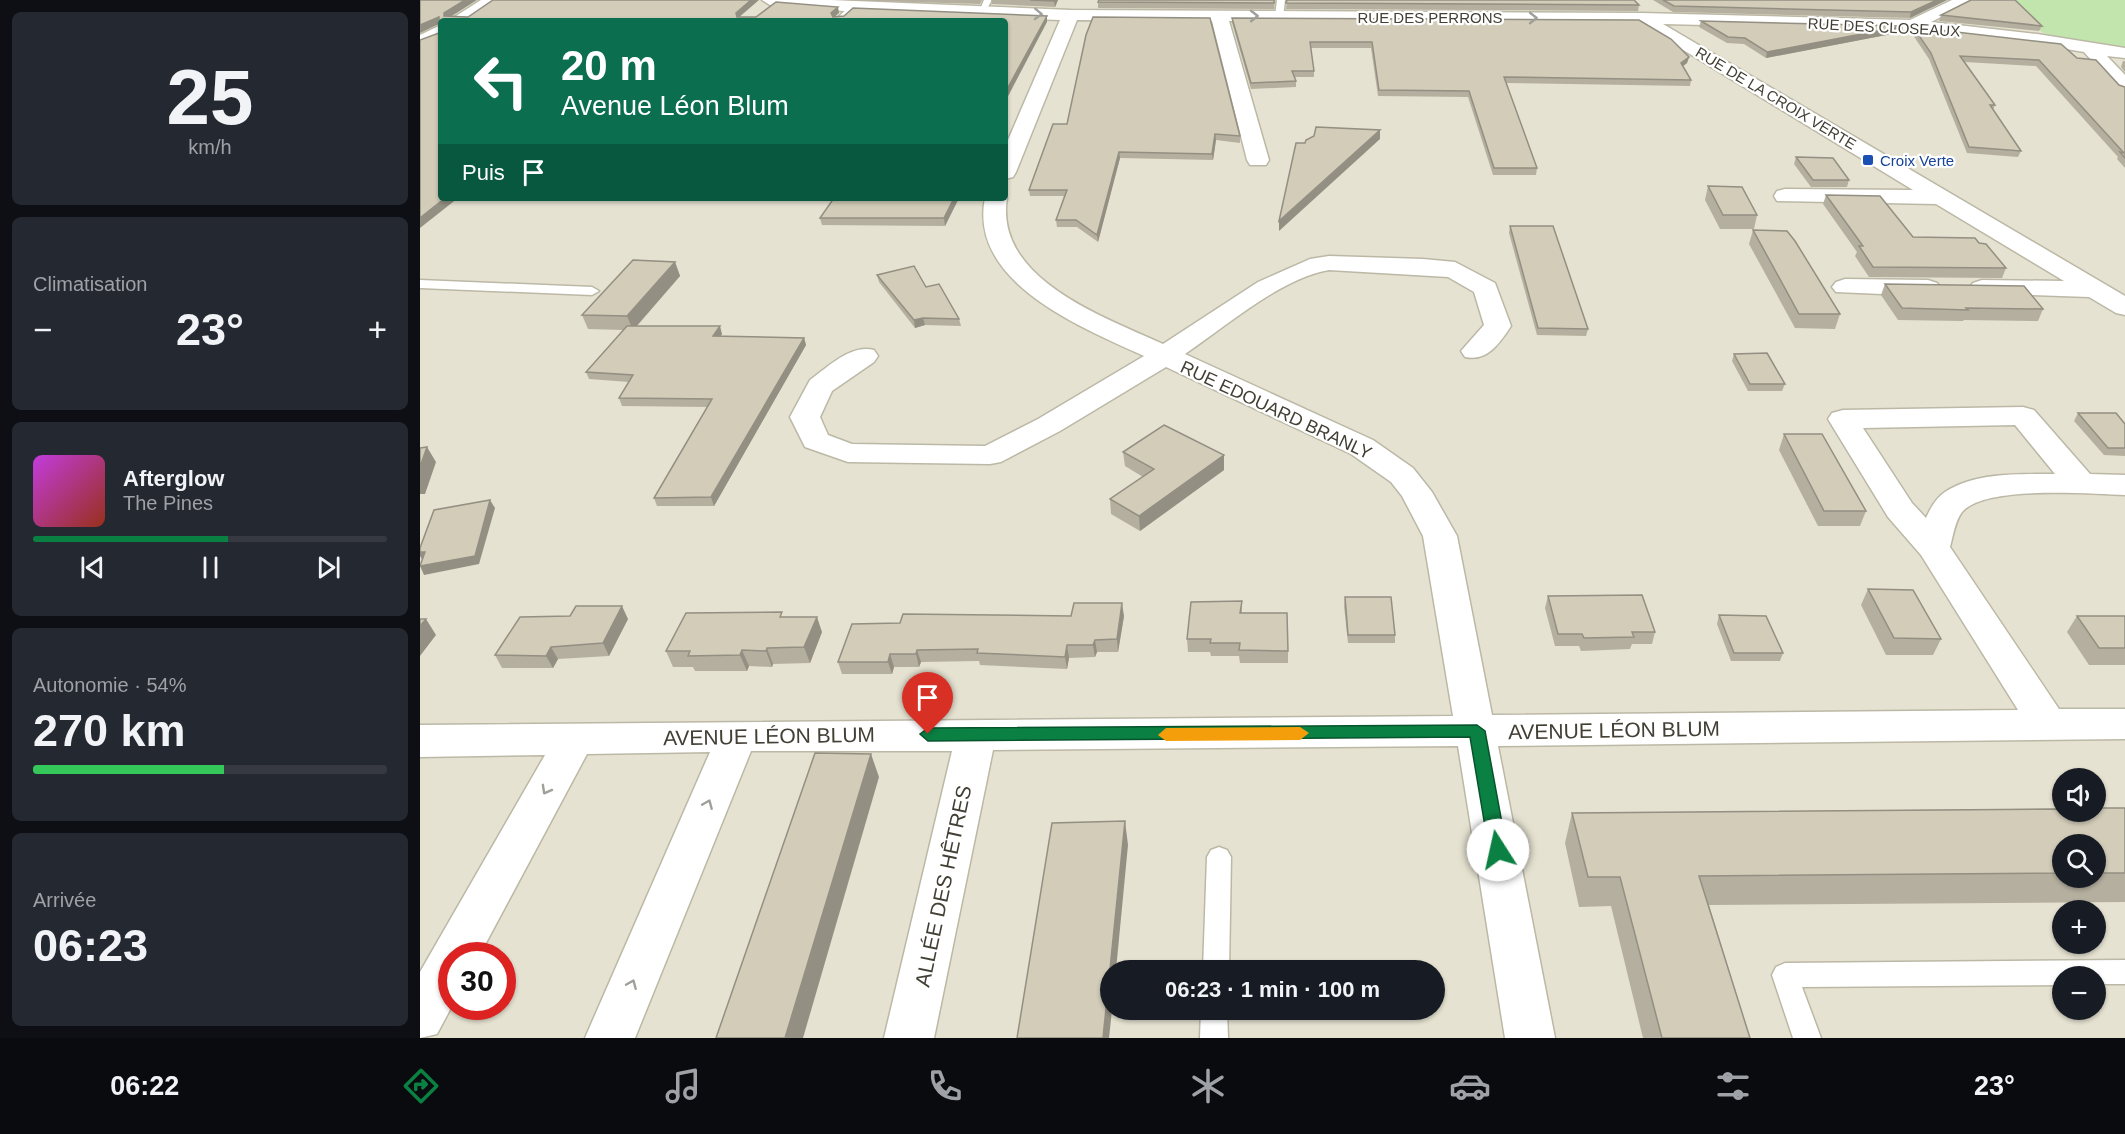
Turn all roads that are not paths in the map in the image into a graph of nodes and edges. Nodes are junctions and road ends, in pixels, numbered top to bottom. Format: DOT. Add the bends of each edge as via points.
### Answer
graph roads {
  1 [pos="493,0"];
  2 [pos="772,0"];
  3 [pos="1608,0"];
  4 [pos="1967,0"];
  5 [pos="898,5"];
  6 [pos="985,6"];
  7 [pos="854,7"];
  8 [pos="1280,8"];
  9 [pos="756,14"];
  10 [pos="1071,15"];
  11 [pos="1219,16"];
  12 [pos="462,18"];
  13 [pos="842,18"];
  14 [pos="1641,18"];
  15 [pos="1913,25"];
  16 [pos="438,32"];
  17 [pos="420,42"];
  18 [pos="2089,47"];
  19 [pos="2125,53"];
  20 [pos="2125,86"];
  21 [pos="1258,160"];
  22 [pos="1008,165"];
  23 [pos="1785,196"];
  24 [pos="1940,197"];
  25 [pos="995,201"];
  26 [pos="1845,287"];
  27 [pos="2094,289"];
  28 [pos="422,291"];
  29 [pos="592,291"];
  30 [pos="2125,307"];
  31 [pos="1475,351"];
  32 [pos="864,356"];
  33 [pos="1163,357"];
  34 [pos="2082,485"];
  35 [pos="2125,485"];
  36 [pos="1933,548"];
  37 [pos="2125,724"];
  38 [pos="2048,725"];
  39 [pos="1477,731"];
  40 [pos="976,734"];
  41 [pos="737,736"];
  42 [pos="575,738"];
  43 [pos="420,741"];
  44 [pos="1219,857"];
  45 [pos="462,942"];
  46 [pos="1216,960"];
  47 [pos="2125,972"];
  48 [pos="438,986"];
  49 [pos="420,1018"];
  50 [pos="1215,1020"];
  51 [pos="610,1038"];
  52 [pos="909,1038"];
  53 [pos="1214,1038"];
  54 [pos="1530,1038"];
  55 [pos="1807,1038"];
  1 -- 12 [label="street"];
  2 -- 7 [label="street, RUE DES PERRONS"];
  2 -- 9 [label="street"];
  3 -- 14 [label="street, RUE DE LA CROIX VERTE"];
  4 -- 15 [label="street"];
  5 -- 6 [label="street, RUE DES PERRONS"];
  5 -- 7 [label="street, RUE DES PERRONS"];
  6 -- 10 [label="street, RUE DES PERRONS, one-way"];
  7 -- 13 [label="lane"];
  11 -- 8 [label="street, RUE DES PERRONS, one-way"];
  8 -- 14 [label="street, RUE DES PERRONS, one-way"];
  10 -- 11 [label="street, RUE DES PERRONS"];
  10 -- 22 [label="street"];
  11 -- 21 [label="street"];
  14 -- 15 [label="street, RUE DES CLOSEAUX" via="1759,14"];
  14 -- 24 [label="street, RUE DE LA CROIX VERTE"];
  15 -- 18 [label="street, RUE DES CLOSEAUX"];
  16 -- 17 [label="street"];
  18 -- 19 [label="street, RUE DES CLOSEAUX"];
  18 -- 20 [label="street"];
  23 -- 24 [label="street"];
  24 -- 27 [label="street, RUE DE LA CROIX VERTE"];
  25 -- 33 [label="street, RUE EDOUARD BRANLY" via="993,215 999,242 1024,277 1073,313"];
  26 -- 27 [label="street, RUE DE LA CROIX VERTE"];
  27 -- 30 [label="street, RUE DE LA CROIX VERTE"];
  28 -- 29 [label="lane"];
  31 -- 33 [label="street, RUE EDOUARD BRANLY" via="1498,326 1486,288 1455,270 1329,263 1310,266 1267,287"];
  32 -- 33 [label="street, RUE EDOUARD BRANLY" via="820,386 805,417 816,441 848,453 990,454 1049,425"];
  33 -- 39 [label="street, RUE EDOUARD BRANLY" via="1362,447 1402,475 1440,536"];
  34 -- 35 [label="street"];
  34 -- 36 [label="street" via="1995,486 1958,499 1941,519"];
  34 -- 36 [label="street" via="2023,416 1843,418 1900,510"];
  36 -- 38 [label="street"];
  37 -- 38 [label="street, AVENUE LÉON BLUM"];
  38 -- 39 [label="street, AVENUE LÉON BLUM"];
  39 -- 40 [label="street, AVENUE LÉON BLUM"];
  39 -- 54 [label="street, RUE EDOUARD BRANLY"];
  40 -- 41 [label="street, AVENUE LÉON BLUM"];
  40 -- 52 [label="street, ALLÉE DES HÊTRES"];
  41 -- 42 [label="street, AVENUE LÉON BLUM"];
  51 -- 41 [label="street, one-way"];
  42 -- 43 [label="street, AVENUE LÉON BLUM"];
  42 -- 45 [label="street, one-way"];
  44 -- 46 [label="lane"];
  47 -- 55 [label="lane" via="1785,975"];
  48 -- 49 [label="street"];
  50 -- 53 [label="lane"];
}
